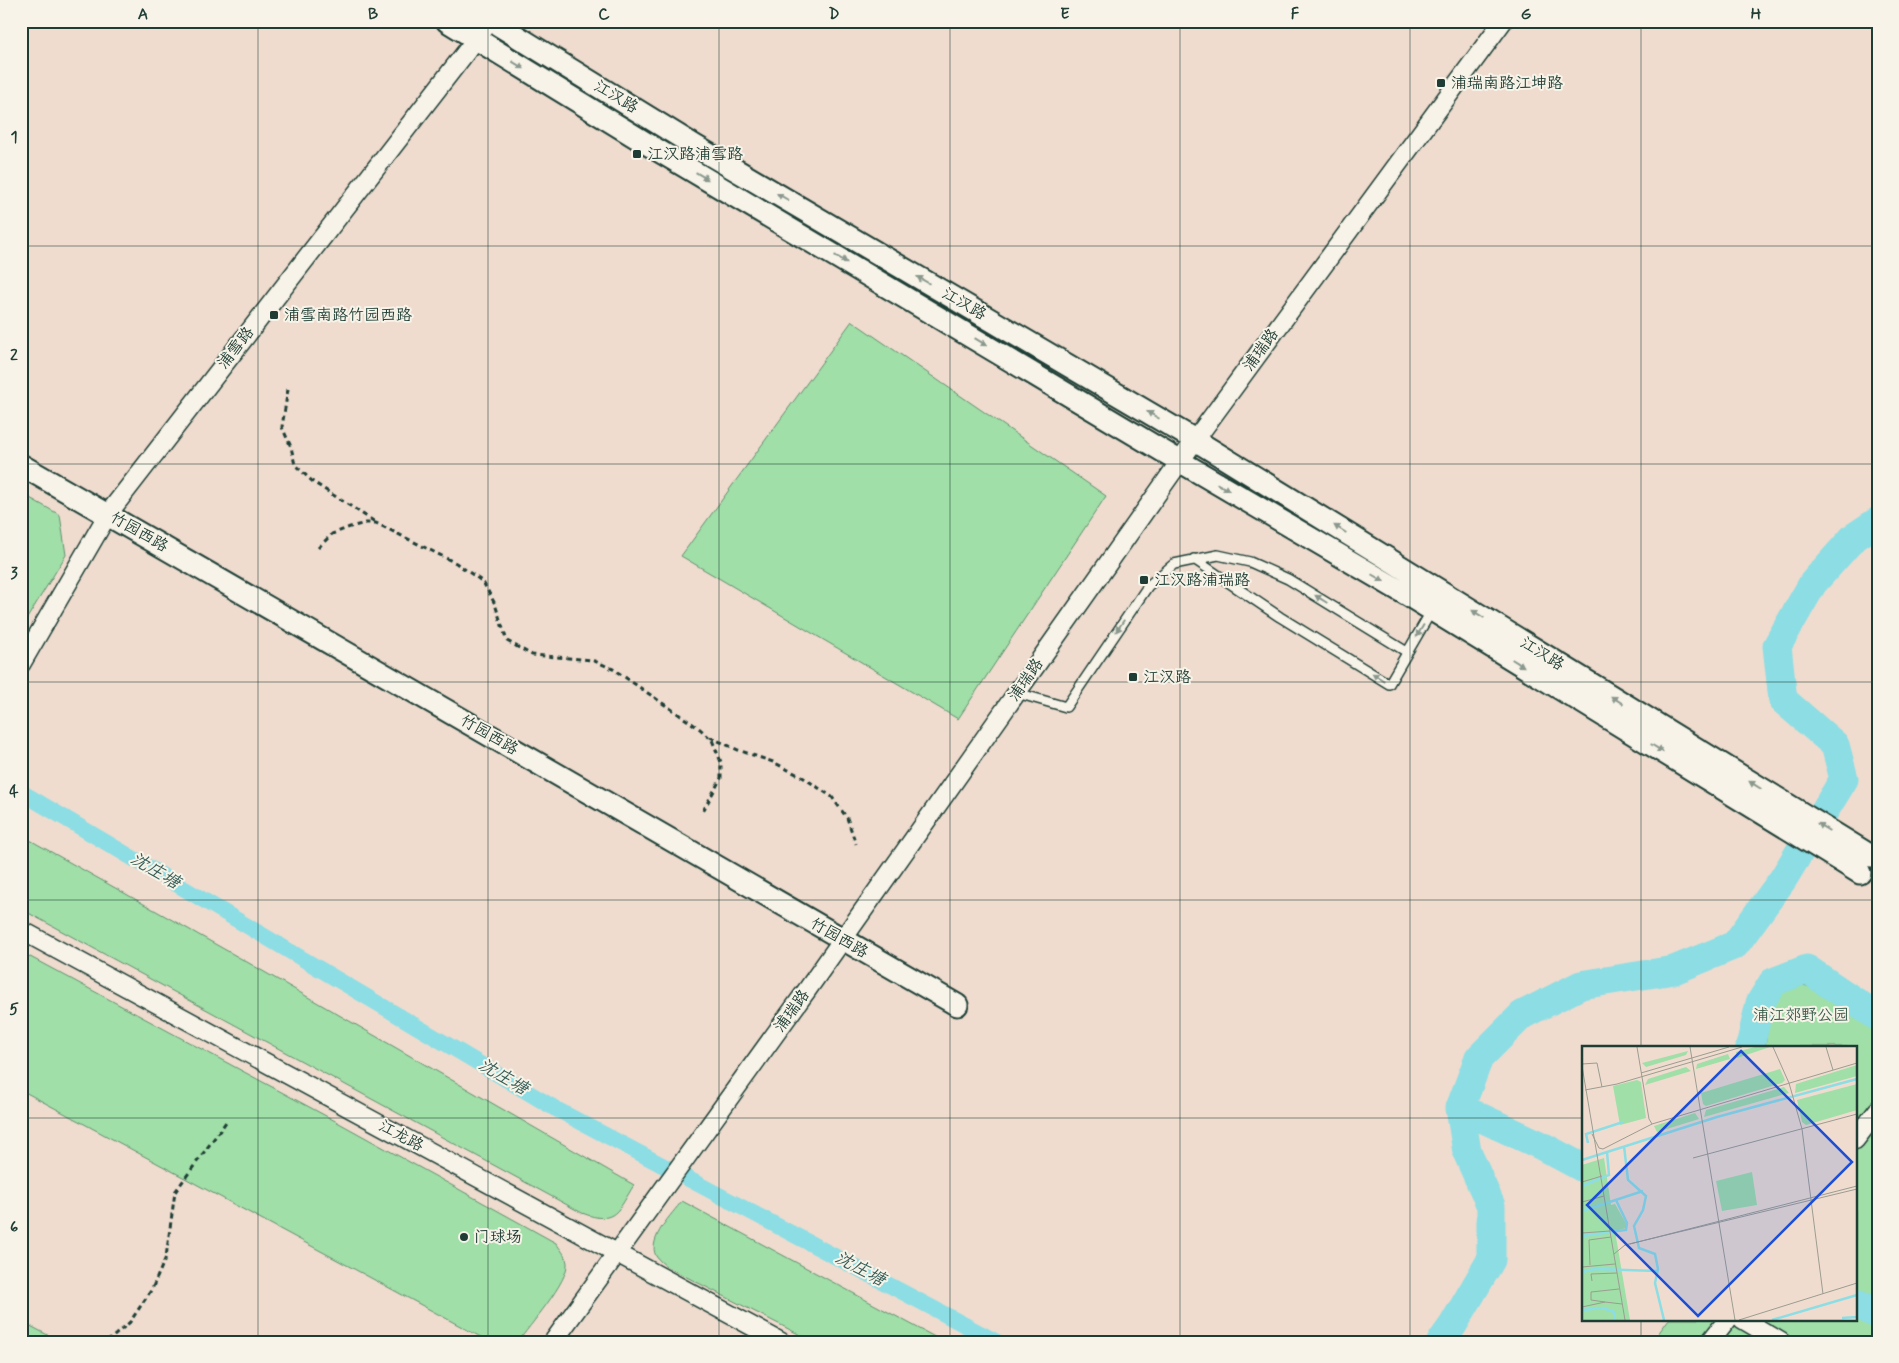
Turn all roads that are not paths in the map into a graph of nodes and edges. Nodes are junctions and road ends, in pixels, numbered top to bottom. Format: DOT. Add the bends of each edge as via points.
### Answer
graph roads {
  1 [pos="447,21"];
  2 [pos="491,21"];
  3 [pos="1503,21"];
  4 [pos="476,39"];
  5 [pos="1195,440"];
  6 [pos="1181,462"];
  7 [pos="21,464"];
  8 [pos="108,514"];
  9 [pos="1194,560"];
  10 [pos="1432,610"];
  11 [pos="1407,652"];
  12 [pos="21,664"];
  13 [pos="1017,693"];
  14 [pos="1791,819"];
  15 [pos="1870,863"];
  16 [pos="21,930"];
  17 [pos="843,940"];
  18 [pos="957,1005"];
  19 [pos="1878,1110"];
  20 [pos="1856,1139"];
  21 [pos="618,1252"];
  22 [pos="1727,1320"];
  23 [pos="1744,1320"];
  24 [pos="553,1342"];
  25 [pos="781,1342"];
  26 [pos="1710,1342"];
  27 [pos="1781,1342"];
  1 -- 4 [label="street"];
  2 -- 4 [label="street, 浦雪路"];
  5 -- 2 [label="street, 江汉路, one-way" via="695,146"];
  3 -- 5 [label="street, 浦瑞路"];
  4 -- 6 [label="street, one-way"];
  4 -- 8 [label="street, 浦雪路"];
  5 -- 6 [label="street, 浦瑞路"];
  14 -- 5 [label="street, 江汉路, one-way"];
  6 -- 10 [label="street, one-way"];
  6 -- 13 [label="street, 浦瑞路"];
  7 -- 8 [label="street, 竹园西路"];
  8 -- 12 [label="street, 浦雪路"];
  8 -- 17 [label="street, 竹园西路"];
  11 -- 9 [label="lane, one-way" via="1288,579 1250,562 1218,555"];
  11 -- 9 [label="lane, one-way" via="1389,684"];
  9 -- 13 [label="lane, one-way" via="1174,564 1148,586 1066,707"];
  10 -- 11 [label="lane, one-way"];
  10 -- 14 [label="street, one-way"];
  13 -- 17 [label="street, 浦瑞路"];
  14 -- 15 [label="street, 江汉路"];
  16 -- 21 [label="street, 江龙路"];
  17 -- 18 [label="street, 竹园西路"];
  17 -- 21 [label="street, 浦瑞路"];
  19 -- 20 [label="street"];
  21 -- 24 [label="street, 浦瑞路"];
  21 -- 25 [label="street, 江龙路"];
  22 -- 26 [label="street"];
  23 -- 27 [label="street"];
}
